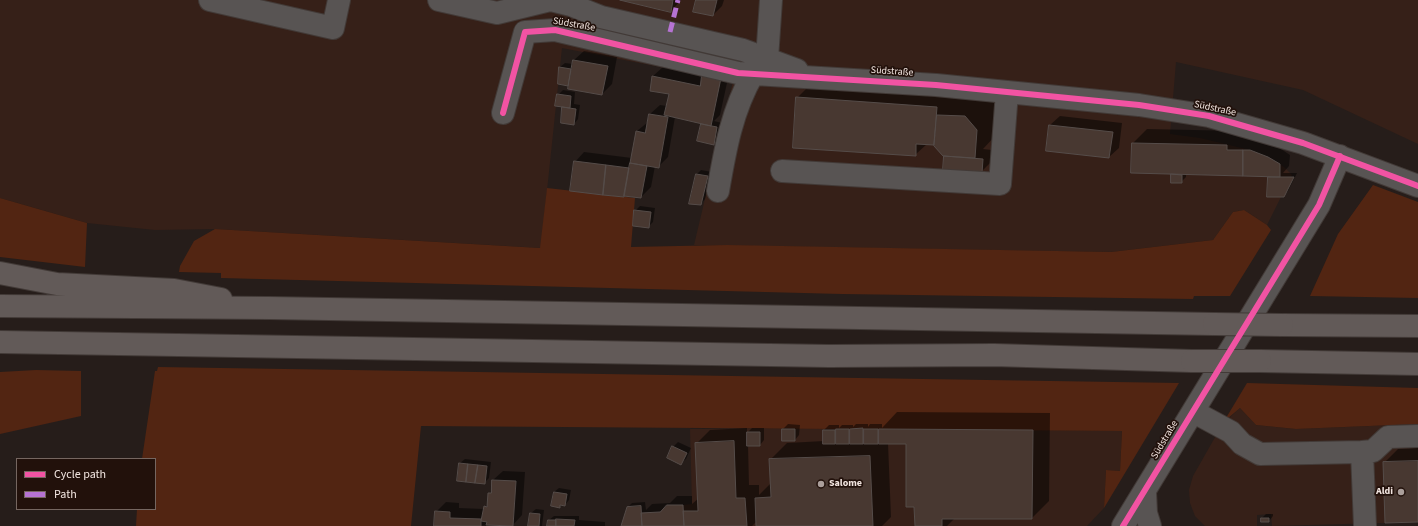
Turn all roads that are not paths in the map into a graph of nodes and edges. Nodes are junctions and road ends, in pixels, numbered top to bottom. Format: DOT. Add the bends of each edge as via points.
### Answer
graph roads {
  1 [pos="210,0"];
  2 [pos="339,0"];
  3 [pos="439,0"];
  4 [pos="772,0"];
  5 [pos="546,1"];
  6 [pos="275,7"];
  7 [pos="760,66"];
  8 [pos="1007,92"];
  9 [pos="503,113"];
  10 [pos="1340,156"];
  11 [pos="782,171"];
  12 [pos="1418,186"];
  13 [pos="718,191"];
  14 [pos="0,273"];
  15 [pos="0,306"];
  16 [pos="269,308"];
  17 [pos="1418,326"];
  18 [pos="0,342"];
  19 [pos="1418,364"];
  20 [pos="1194,412"];
  21 [pos="1418,436"];
  22 [pos="1362,452"];
  23 [pos="1145,492"];
  24 [pos="1123,526"];
  25 [pos="1150,526"];
  26 [pos="1365,526"];
  1 -- 6 [label="street"];
  2 -- 6 [label="street" via="333,28"];
  3 -- 5 [label="street" via="497,13"];
  4 -- 7 [label="street"];
  5 -- 7 [label="street" via="547,12 571,18 601,17 743,50"];
  7 -- 8 [label="street, Südstraße" via="815,77"];
  7 -- 9 [label="street, Südstraße" via="738,73 555,30 525,32"];
  7 -- 13 [label="street" via="743,92 735,111"];
  8 -- 10 [label="street, Südstraße" via="1139,105 1209,116"];
  8 -- 11 [label="street" via="1000,184"];
  10 -- 12 [label="street, Südstraße"];
  10 -- 20 [label="street, Südstraße" via="1319,205"];
  14 -- 16 [label="highway" via="57,284 174,290"];
  15 -- 16 [label="highway"];
  16 -- 17 [label="highway, bridge"];
  18 -- 19 [label="highway, bridge"];
  20 -- 22 [label="street" via="1231,432 1242,444 1260,454"];
  20 -- 23 [label="street, Südstraße"];
  21 -- 22 [label="street" via="1388,437 1373,451"];
  22 -- 26 [label="street"];
  23 -- 24 [label="street, Südstraße"];
  23 -- 25 [label="street" via="1146,513"];
}
